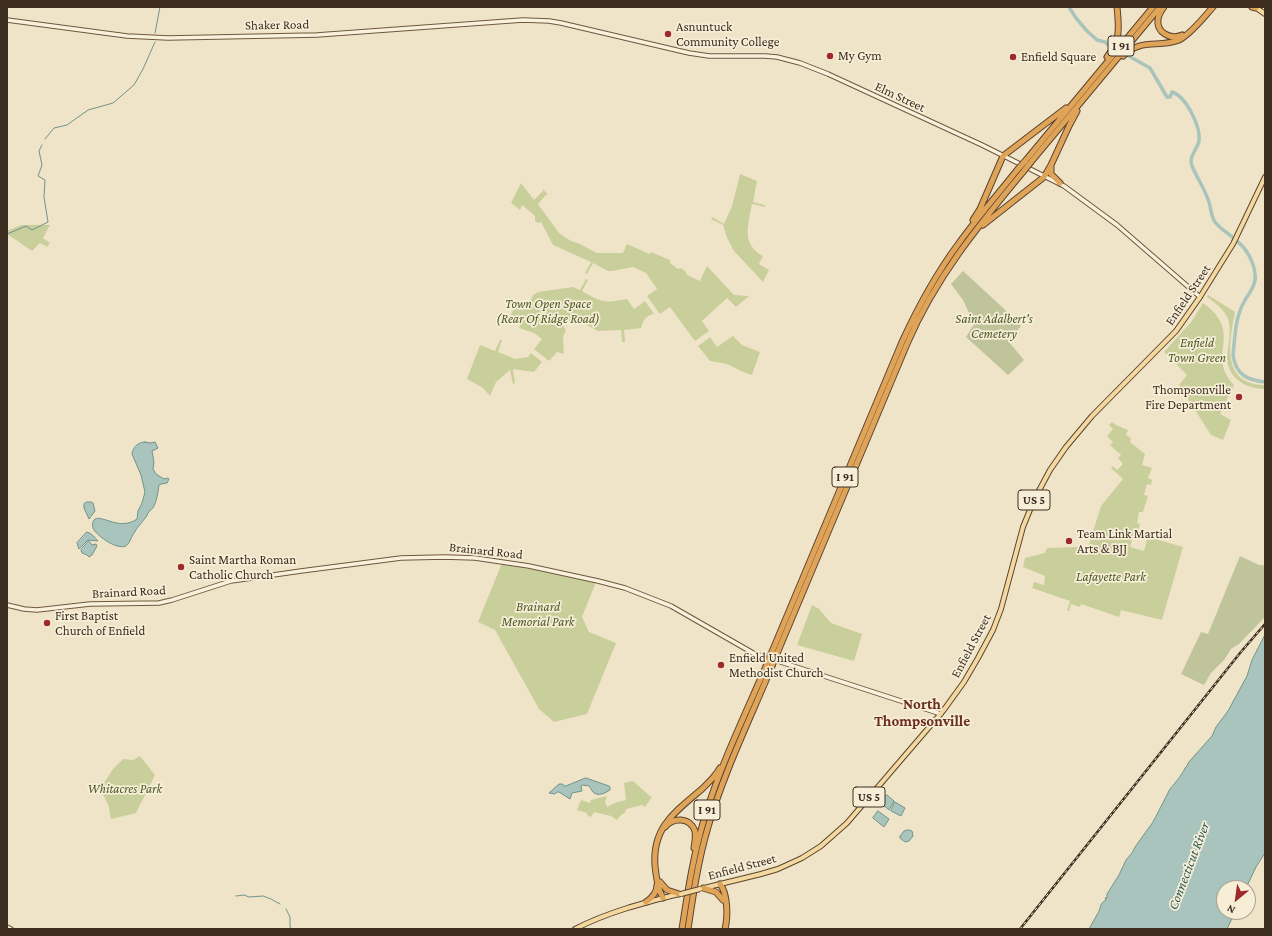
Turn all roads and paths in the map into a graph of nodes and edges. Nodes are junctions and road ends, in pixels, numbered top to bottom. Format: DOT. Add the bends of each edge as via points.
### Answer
graph roads {
  1 [pos="1117,7"];
  2 [pos="1153,7"];
  3 [pos="1160,7"];
  4 [pos="1164,7"];
  5 [pos="1210,7"];
  6 [pos="1213,7"];
  7 [pos="1254,7"];
  8 [pos="1265,14"];
  9 [pos="7,20"];
  10 [pos="549,20"];
  11 [pos="1111,65"];
  12 [pos="1088,84"];
  13 [pos="1090,91"];
  14 [pos="1074,102"];
  15 [pos="1003,156"];
  16 [pos="1028,161"];
  17 [pos="1051,165"];
  18 [pos="1021,170"];
  19 [pos="1045,176"];
  20 [pos="1265,177"];
  21 [pos="1060,184"];
  22 [pos="973,232"];
  23 [pos="961,240"];
  24 [pos="1200,297"];
  25 [pos="7,605"];
  26 [pos="773,655"];
  27 [pos="769,665"];
  28 [pos="941,714"];
  29 [pos="729,754"];
  30 [pos="692,869"];
  31 [pos="659,881"];
  32 [pos="720,884"];
  33 [pos="701,889"];
  34 [pos="680,894"];
  35 [pos="663,898"];
  36 [pos="723,900"];
  37 [pos="646,902"];
  38 [pos="691,904"];
  39 [pos="7,927"];
  40 [pos="11,929"];
  41 [pos="575,929"];
  42 [pos="682,929"];
  43 [pos="688,929"];
  44 [pos="692,929"];
  45 [pos="724,929"];
  1 -- 12 [label="highway" via="1119,29 1116,42"];
  2 -- 12 [label="highway, I 91"];
  3 -- 11 [label="highway, I 91"];
  4 -- 5 [label="highway" via="1158,18 1159,27 1167,35 1175,37 1186,31"];
  6 -- 11 [label="highway" via="1181,39 1137,46"];
  7 -- 8 [label="main road"];
  9 -- 10 [label="main road, Shaker Road" via="127,36 168,38 317,34"];
  10 -- 15 [label="main road, Elm Street" via="688,53 708,56 770,56 795,61"];
  11 -- 13 [label="highway, I 91"];
  12 -- 14 [label="highway, I 91"];
  13 -- 16 [label="highway, I 91"];
  13 -- 17 [label="highway" via="1072,119"];
  14 -- 15 [label="highway"];
  14 -- 16 [label="highway, I 91"];
  15 -- 19 [label="main road, Elm Street"];
  15 -- 23 [label="highway" via="980,209"];
  16 -- 18 [label="highway, I 91, bridge"];
  17 -- 19 [label="highway"];
  17 -- 21 [label="highway" via="1051,174"];
  18 -- 22 [label="highway, I 91"];
  18 -- 23 [label="highway, I 91"];
  19 -- 21 [label="main road, Elm Street"];
  19 -- 22 [label="highway"];
  20 -- 24 [label="main road, Enfield Street / US 5" via="1235,240"];
  21 -- 24 [label="main road, Elm Street" via="1117,225"];
  22 -- 26 [label="highway, I 91" via="939,283 908,340"];
  23 -- 26 [label="highway, I 91" via="928,291 905,336"];
  24 -- 28 [label="main road, Enfield Street / US 5" via="1176,331 1085,424 1050,470 1019,536 1004,598 993,630 964,682"];
  25 -- 28 [label="main road, Brainard Road" via="37,610 90,604 159,603 231,581 287,573 401,558 479,559 529,566 625,588 671,606 753,653"];
  26 -- 27 [label="highway, I 91, bridge"];
  27 -- 29 [label="highway, I 91"];
  27 -- 38 [label="highway, I 91" via="722,784 700,858"];
  28 -- 32 [label="main road, Enfield Street / US 5" via="847,823 824,843 802,858 778,869"];
  29 -- 30 [label="highway, I 91" via="708,807"];
  29 -- 31 [label="highway" via="714,777 663,826 655,850"];
  30 -- 31 [label="highway" via="694,830 686,821 673,821 666,827 659,843"];
  30 -- 42 [label="highway, I 91"];
  31 -- 34 [label="highway" via="667,890"];
  31 -- 35 [label="highway"];
  31 -- 37 [label="highway" via="656,892"];
  32 -- 33 [label="main road, Enfield Street / US 5"];
  32 -- 36 [label="highway"];
  32 -- 45 [label="highway" via="727,907"];
  33 -- 34 [label="main road, Enfield Street / US 5, bridge"];
  33 -- 36 [label="highway" via="710,889"];
  34 -- 35 [label="main road, Enfield Street / US 5"];
  35 -- 37 [label="main road, Enfield Street / US 5"];
  36 -- 45 [label="highway"];
  37 -- 41 [label="main road, Enfield Street / US 5" via="608,914"];
  38 -- 43 [label="highway, I 91"];
  38 -- 44 [label="highway"];
  39 -- 40 [label="main road"];
}
